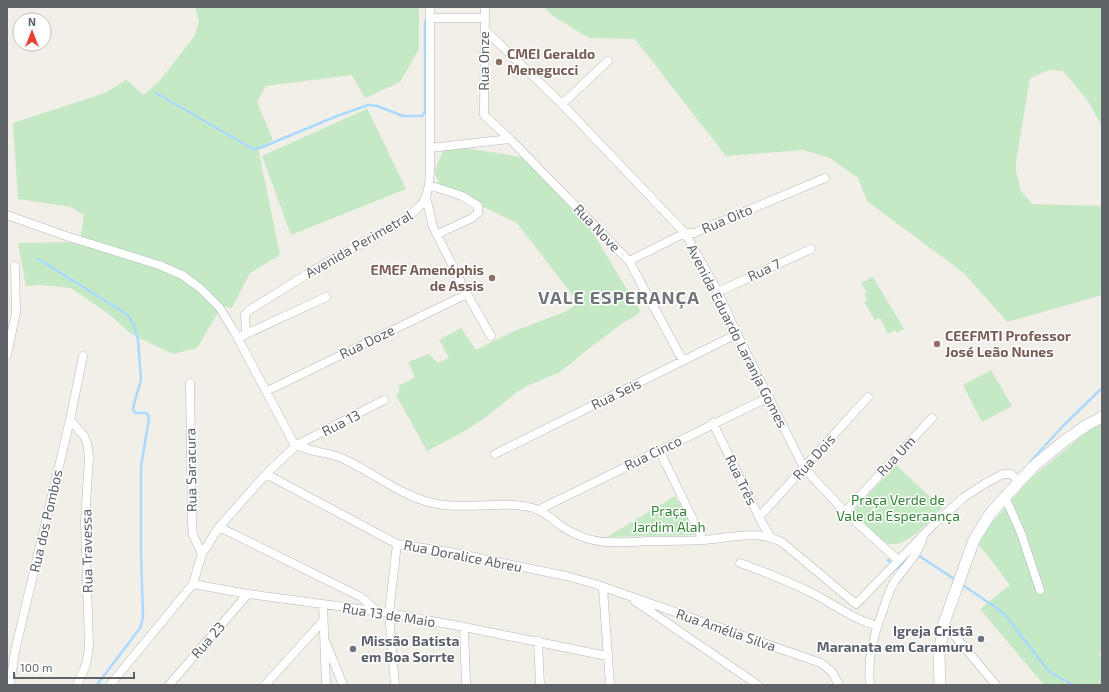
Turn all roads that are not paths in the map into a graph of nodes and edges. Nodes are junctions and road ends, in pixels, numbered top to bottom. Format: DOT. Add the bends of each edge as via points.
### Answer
graph roads {
  1 [pos="430,7"];
  2 [pos="485,7"];
  3 [pos="430,18"];
  4 [pos="484,18"];
  5 [pos="484,30"];
  6 [pos="608,61"];
  7 [pos="562,104"];
  8 [pos="484,115"];
  9 [pos="510,139"];
  10 [pos="430,148"];
  11 [pos="825,178"];
  12 [pos="429,185"];
  13 [pos="426,197"];
  14 [pos="7,215"];
  15 [pos="438,234"];
  16 [pos="685,234"];
  17 [pos="811,249"];
  18 [pos="629,261"];
  19 [pos="15,266"];
  20 [pos="718,292"];
  21 [pos="467,294"];
  22 [pos="326,297"];
  23 [pos="246,333"];
  24 [pos="737,334"];
  25 [pos="491,336"];
  26 [pos="238,338"];
  27 [pos="7,355"];
  28 [pos="83,356"];
  29 [pos="683,361"];
  30 [pos="190,383"];
  31 [pos="267,391"];
  32 [pos="769,397"];
  33 [pos="868,397"];
  34 [pos="384,400"];
  35 [pos="1102,416"];
  36 [pos="932,418"];
  37 [pos="70,420"];
  38 [pos="714,423"];
  39 [pos="297,445"];
  40 [pos="659,450"];
  41 [pos="495,454"];
  42 [pos="804,468"];
  43 [pos="266,474"];
  44 [pos="1020,481"];
  45 [pos="1004,497"];
  46 [pos="538,510"];
  47 [pos="845,512"];
  48 [pos="759,517"];
  49 [pos="219,527"];
  50 [pos="924,534"];
  51 [pos="770,537"];
  52 [pos="703,540"];
  53 [pos="398,544"];
  54 [pos="202,554"];
  55 [pos="898,560"];
  56 [pos="740,563"];
  57 [pos="193,584"];
  58 [pos="603,588"];
  59 [pos="1040,590"];
  60 [pos="248,594"];
  61 [pos="628,596"];
  62 [pos="323,605"];
  63 [pos="378,612"];
  64 [pos="389,613"];
  65 [pos="323,621"];
  66 [pos="944,623"];
  67 [pos="877,626"];
  68 [pos="464,627"];
  69 [pos="324,637"];
  70 [pos="538,641"];
  71 [pos="15,651"];
  72 [pos="607,656"];
  73 [pos="7,658"];
  74 [pos="10,685"];
  75 [pos="77,685"];
  76 [pos="110,685"];
  77 [pos="169,685"];
  78 [pos="265,685"];
  79 [pos="326,685"];
  80 [pos="343,685"];
  81 [pos="395,685"];
  82 [pos="466,685"];
  83 [pos="540,685"];
  84 [pos="610,685"];
  85 [pos="758,685"];
  86 [pos="839,685"];
  87 [pos="870,685"];
  88 [pos="940,685"];
  89 [pos="996,685"];
  1 -- 3 [label="street, Avenida Perimetral"];
  2 -- 4 [label="street, Rua Onze"];
  3 -- 4 [label="street"];
  3 -- 10 [label="street, Avenida Perimetral"];
  4 -- 5 [label="street, Rua Onze"];
  5 -- 7 [label="street, Avenida Eduardo Laranja Gomes"];
  5 -- 8 [label="street, Rua Onze"];
  6 -- 7 [label="street"];
  7 -- 16 [label="street, Avenida Eduardo Laranja Gomes"];
  8 -- 9 [label="street, Rua Nove"];
  9 -- 10 [label="street"];
  9 -- 18 [label="street, Rua Nove"];
  10 -- 12 [label="street, Avenida Perimetral"];
  11 -- 16 [label="street, Rua Oito" via="694,233"];
  12 -- 13 [label="street, Avenida Perimetral"];
  12 -- 15 [label="street" via="462,196 478,206 478,214"];
  13 -- 15 [label="street" via="430,217"];
  13 -- 23 [label="street, Avenida Perimetral" via="418,209 399,223 312,270 248,311 245,315"];
  14 -- 26 [label="street" via="182,275 219,307"];
  15 -- 21 [label="street"];
  16 -- 18 [label="street, Rua Oito"];
  16 -- 20 [label="street, Avenida Eduardo Laranja Gomes"];
  17 -- 20 [label="street, Rua 7"];
  18 -- 29 [label="street, Rua Nove"];
  19 -- 27 [label="street" via="16,312"];
  20 -- 24 [label="street, Avenida Eduardo Laranja Gomes"];
  21 -- 25 [label="street"];
  21 -- 31 [label="street, Rua Doze"];
  22 -- 23 [label="street, Avenida Perimetral"];
  23 -- 26 [label="street, Avenida Perimetral"];
  24 -- 29 [label="street, Rua Seis"];
  24 -- 32 [label="street, Avenida Eduardo Laranja Gomes"];
  26 -- 31 [label="street"];
  28 -- 37 [label="street, Rua dos Pombos"];
  29 -- 41 [label="street, Rua Seis"];
  30 -- 54 [label="street, Rua Saracura" via="192,524 193,535"];
  31 -- 39 [label="street"];
  32 -- 38 [label="street, Rua Cinco"];
  32 -- 42 [label="street, Avenida Eduardo Laranja Gomes"];
  33 -- 42 [label="street, Rua Dois"];
  34 -- 39 [label="street, Rua 13"];
  35 -- 44 [label="street" via="1063,442"];
  36 -- 47 [label="street, Rua Um"];
  37 -- 71 [label="street, Rua dos Pombos"];
  37 -- 75 [label="street, Rua Travessa" via="88,443 89,457 85,522 89,646 86,665"];
  38 -- 40 [label="street, Rua Cinco"];
  38 -- 48 [label="street, Rua Três"];
  39 -- 43 [label="street, Rua 13"];
  39 -- 46 [label="street" via="344,460 407,493 436,504 461,507 509,505"];
  40 -- 46 [label="street, Rua Cinco"];
  40 -- 52 [label="street"];
  42 -- 47 [label="street, Avenida Eduardo Laranja Gomes"];
  42 -- 48 [label="street, Rua Dois"];
  43 -- 49 [label="street, Rua 13"];
  43 -- 53 [label="street, Rua Doralice Abreu"];
  44 -- 45 [label="street"];
  44 -- 50 [label="street" via="1008,474 998,476 963,498"];
  45 -- 59 [label="street" via="1021,533"];
  45 -- 66 [label="street" via="974,540"];
  46 -- 52 [label="street" via="567,529 598,541"];
  47 -- 55 [label="street, Avenida Eduardo Laranja Gomes"];
  48 -- 51 [label="street, Rua Três"];
  49 -- 54 [label="street, Rua 13"];
  49 -- 63 [label="street" via="361,597"];
  50 -- 55 [label="street"];
  50 -- 67 [label="street" via="915,557 889,592"];
  51 -- 52 [label="street"];
  51 -- 55 [label="street" via="783,543 856,604"];
  53 -- 58 [label="street, Rua Doralice Abreu" via="566,576"];
  53 -- 64 [label="street"];
  54 -- 57 [label="street, Rua 13"];
  56 -- 67 [label="street" via="793,584 854,618"];
  57 -- 60 [label="street, Rua 13 de Maio"];
  57 -- 76 [label="street"];
  58 -- 61 [label="street, Rua Amélia Silva"];
  58 -- 72 [label="street"];
  60 -- 62 [label="street, Rua 13 de Maio"];
  60 -- 77 [label="street, Rua 23"];
  61 -- 85 [label="street"];
  61 -- 86 [label="street, Rua Amélia Silva" via="820,663 832,672"];
  62 -- 63 [label="street, Rua 13 de Maio"];
  62 -- 65 [label="street"];
  63 -- 64 [label="street, Rua 13 de Maio"];
  64 -- 68 [label="street, Rua 13 de Maio"];
  64 -- 81 [label="street"];
  65 -- 69 [label="street"];
  65 -- 78 [label="street"];
  66 -- 88 [label="street" via="939,656"];
  66 -- 89 [label="street"];
  67 -- 87 [label="street" via="869,661"];
  68 -- 70 [label="street, Rua 13 de Maio"];
  68 -- 82 [label="street"];
  69 -- 79 [label="street"];
  69 -- 80 [label="street"];
  70 -- 72 [label="street, Rua 13 de Maio"];
  70 -- 83 [label="street"];
  71 -- 73 [label="street"];
  71 -- 74 [label="street, Rua dos Pombos"];
  72 -- 84 [label="street"];
}
